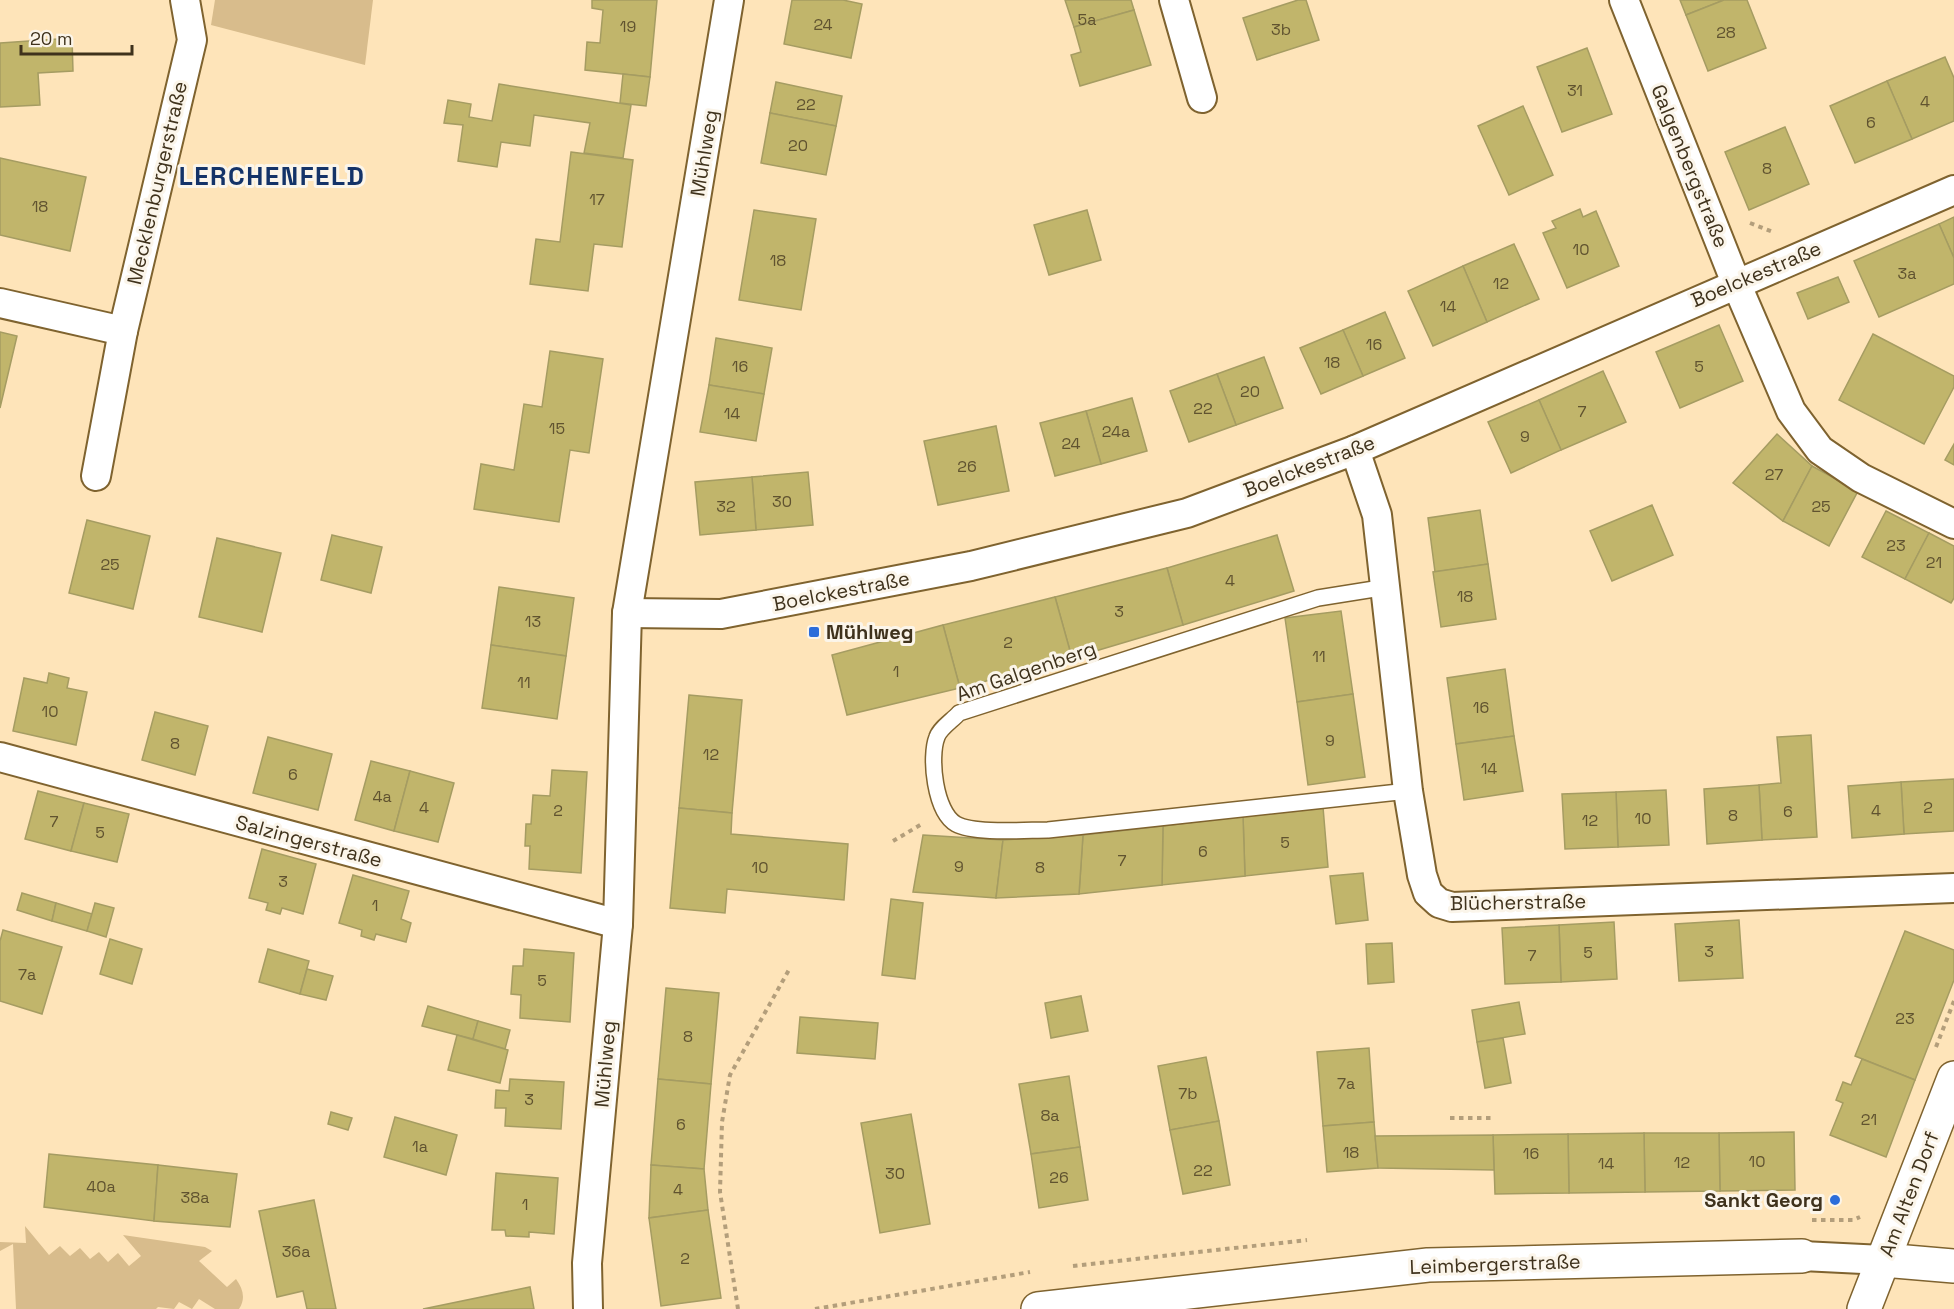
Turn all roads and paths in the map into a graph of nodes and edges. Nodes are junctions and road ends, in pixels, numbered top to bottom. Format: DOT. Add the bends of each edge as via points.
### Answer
graph roads {
  1 [pos="185,0"];
  2 [pos="729,0"];
  3 [pos="1174,0"];
  4 [pos="1624,0"];
  5 [pos="1202,98"];
  6 [pos="1954,190"];
  7 [pos="1736,283"];
  8 [pos="0,303"];
  9 [pos="123,331"];
  10 [pos="1354,450"];
  11 [pos="96,476"];
  12 [pos="1954,524"];
  13 [pos="1387,587"];
  14 [pos="627,613"];
  15 [pos="0,758"];
  16 [pos="1408,791"];
  17 [pos="944,812"];
  18 [pos="893,841"];
  19 [pos="1954,888"];
  20 [pos="618,924"];
  21 [pos="790,968"];
  22 [pos="1954,1078"];
  23 [pos="1450,1118"];
  24 [pos="1493,1118"];
  25 [pos="1802,1256"];
  26 [pos="1883,1260"];
  27 [pos="1954,1266"];
  28 [pos="588,1309"];
  29 [pos="738,1309"];
  30 [pos="1038,1309"];
  31 [pos="1864,1309"];
  1 -- 9 [label="street, Mecklenburgerstraße" via="192,40"];
  2 -- 14 [label="street, Mühlweg"];
  3 -- 5 [label="street"];
  4 -- 7 [label="street, Galgenbergstraße"];
  6 -- 7 [label="street, Boelckestraße"];
  7 -- 10 [label="street, Boelckestraße"];
  7 -- 12 [label="street, Galgenbergstraße" via="1791,411 1820,450 1861,478"];
  8 -- 9 [label="street"];
  9 -- 11 [label="street, Mecklenburgerstraße"];
  10 -- 13 [label="street, Blücherstraße" via="1377,515"];
  10 -- 14 [label="street, Boelckestraße" via="1187,513 971,566 721,614"];
  13 -- 16 [label="street, Blücherstraße"];
  13 -- 17 [label="lane, Am Galgenberg" via="1318,598 959,713 938,735 933,756"];
  14 -- 20 [label="street, Mühlweg"];
  15 -- 20 [label="street, Salzingerstraße"];
  16 -- 17 [label="lane" via="1048,830 990,831 956,824"];
  16 -- 19 [label="street, Blücherstraße" via="1428,893 1439,903 1452,907"];
  17 -- 18 [label="path"];
  20 -- 28 [label="street, Mühlweg" via="587,1263"];
  21 -- 29 [label="path" via="730,1075 722,1122 720,1192"];
  22 -- 26 [label="street, Am Alten Dorf"];
  23 -- 24 [label="path"];
  25 -- 26 [label="street, Leimbergerstraße"];
  25 -- 30 [label="street, Leimbergerstraße" via="1428,1265"];
  26 -- 27 [label="street, Leimbergerstraße"];
  26 -- 31 [label="street, Am Alten Dorf"];
}
